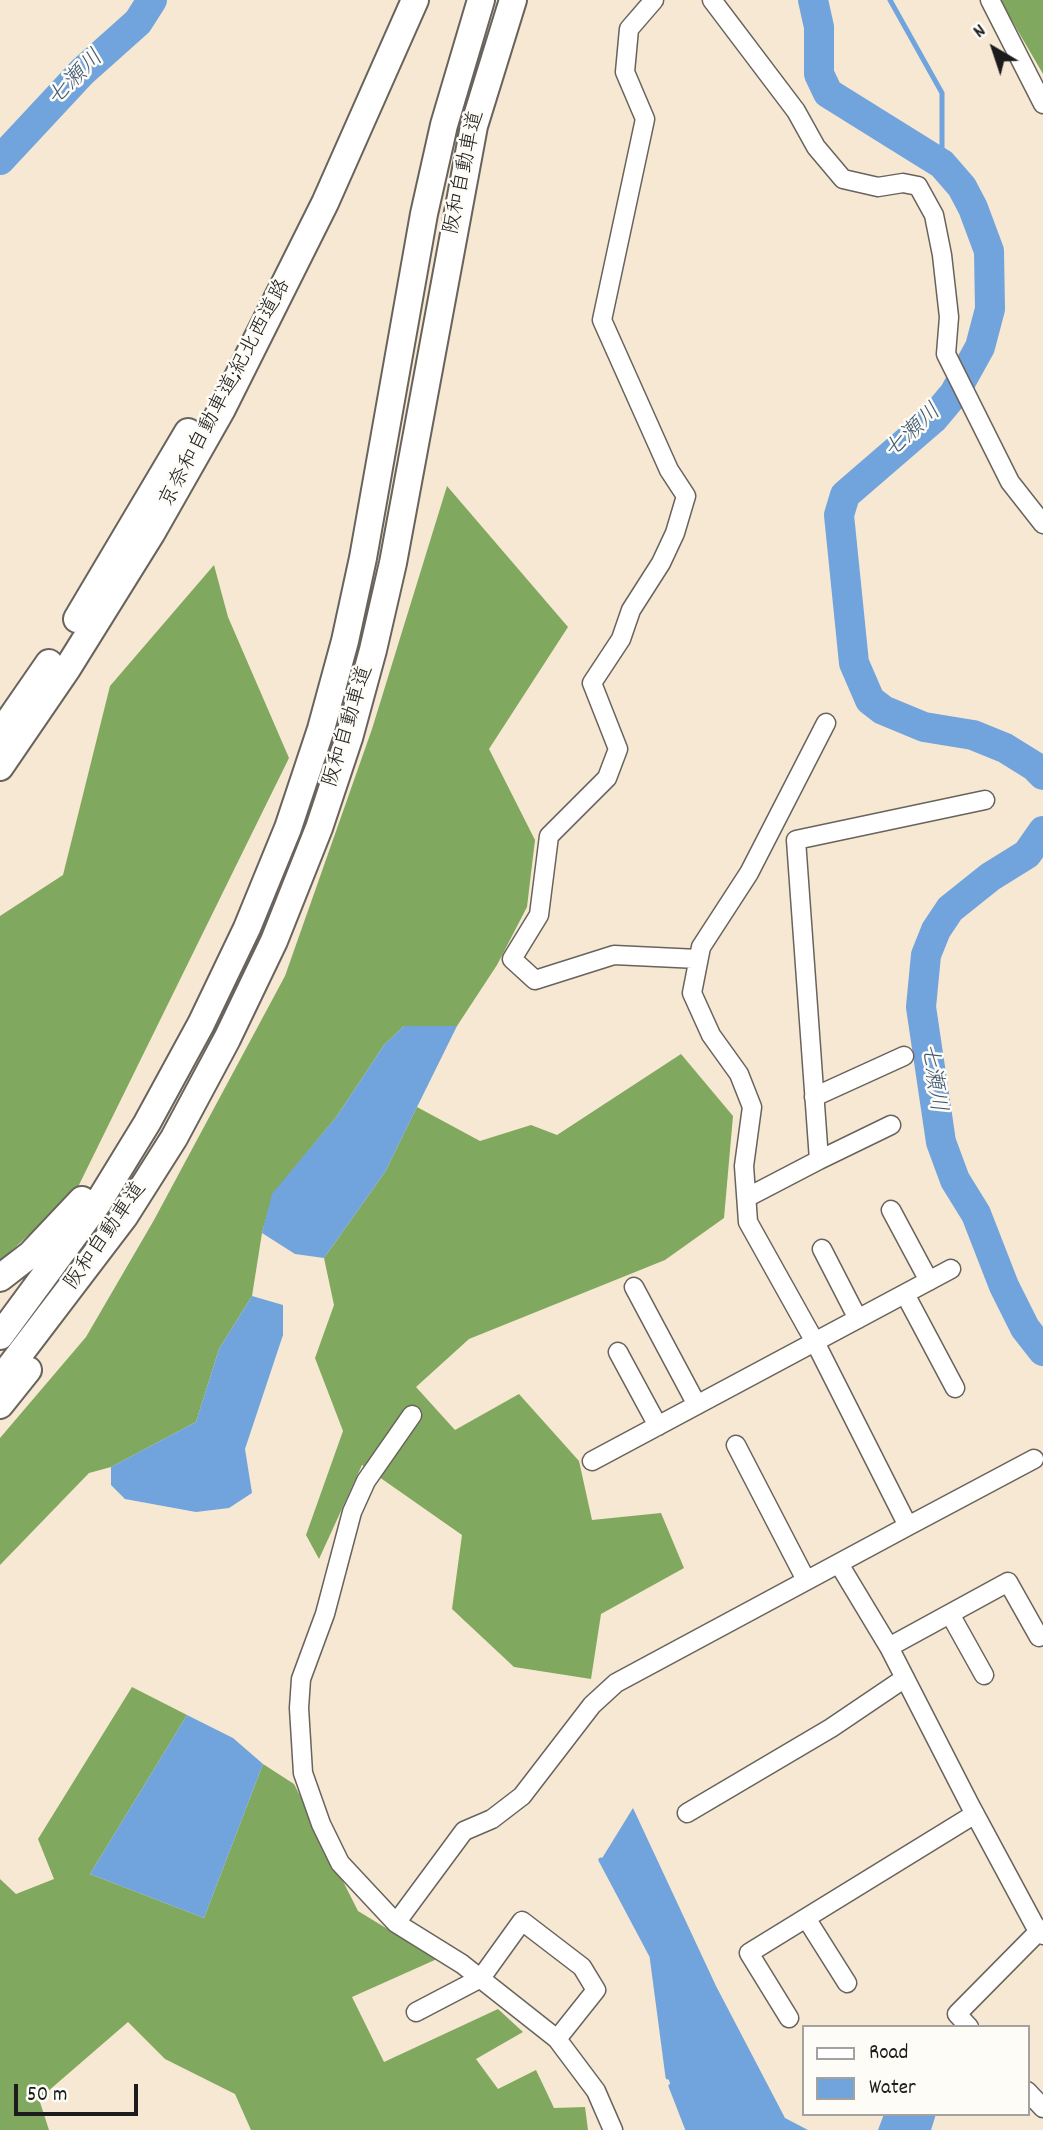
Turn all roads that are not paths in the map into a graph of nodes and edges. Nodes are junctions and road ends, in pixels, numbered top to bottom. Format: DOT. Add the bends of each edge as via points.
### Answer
graph roads {
  1 [pos="399,0"];
  2 [pos="415,0"];
  3 [pos="481,0"];
  4 [pos="513,0"];
  5 [pos="654,0"];
  6 [pos="712,0"];
  7 [pos="990,0"];
  8 [pos="1043,104"];
  9 [pos="262,312"];
  10 [pos="1043,524"];
  11 [pos="826,723"];
  12 [pos="0,733"];
  13 [pos="0,767"];
  14 [pos="985,800"];
  15 [pos="288,828"];
  16 [pos="698,959"];
  17 [pos="904,1056"];
  18 [pos="814,1097"];
  19 [pos="891,1125"];
  20 [pos="818,1160"];
  21 [pos="748,1198"];
  22 [pos="891,1210"];
  23 [pos="124,1217"];
  24 [pos="822,1249"];
  25 [pos="951,1269"];
  26 [pos="0,1278"];
  27 [pos="929,1281"];
  28 [pos="634,1287"];
  29 [pos="905,1294"];
  30 [pos="858,1319"];
  31 [pos="0,1336"];
  32 [pos="816,1342"];
  33 [pos="618,1352"];
  34 [pos="0,1380"];
  35 [pos="955,1388"];
  36 [pos="0,1405"];
  37 [pos="697,1405"];
  38 [pos="412,1415"];
  39 [pos="658,1426"];
  40 [pos="736,1445"];
  41 [pos="1034,1459"];
  42 [pos="592,1461"];
  43 [pos="908,1526"];
  44 [pos="839,1564"];
  45 [pos="806,1580"];
  46 [pos="950,1614"];
  47 [pos="1039,1637"];
  48 [pos="890,1647"];
  49 [pos="984,1675"];
  50 [pos="905,1678"];
  51 [pos="687,1813"];
  52 [pos="975,1814"];
  53 [pos="806,1918"];
  54 [pos="396,1923"];
  55 [pos="1041,1933"];
  56 [pos="481,1978"];
  57 [pos="847,1983"];
  58 [pos="416,2012"];
  59 [pos="789,2018"];
  60 [pos="966,2025"];
  61 [pos="556,2039"];
  62 [pos="1029,2093"];
  63 [pos="1043,2108"];
  64 [pos="613,2130"];
  1 -- 9 [label="highway, 京奈和自動車道;紀北西道路"];
  2 -- 9 [label="highway, 京奈和自動車道;紀北西道路"];
  3 -- 15 [label="highway, 阪和自動車道" via="444,125 424,214 345,641"];
  4 -- 23 [label="highway, 阪和自動車道" via="474,126 393,564 349,738 274,941 228,1039"];
  5 -- 16 [label="street" via="629,29 625,72 645,119 602,320 685,496 661,563 592,683 618,749 607,778 550,836 539,915 512,959 535,980 614,955"];
  6 -- 10 [label="street" via="843,179 878,187 918,186 934,215 942,255 949,317 946,354 1010,482"];
  7 -- 8 [label="street"];
  9 -- 12 [label="highway, 京奈和自動車道;紀北西道路" via="51,660"];
  9 -- 13 [label="highway, 京奈和自動車道;紀北西道路" via="151,534"];
  11 -- 16 [label="street" via="749,873 701,947"];
  14 -- 18 [label="street" via="796,840"];
  15 -- 26 [label="highway" via="192,1023 131,1130 67,1219"];
  15 -- 31 [label="highway, 阪和自動車道" via="235,952 147,1123 98,1203"];
  16 -- 21 [label="street" via="692,993 710,1035 739,1074 752,1107 744,1166"];
  17 -- 18 [label="street"];
  18 -- 20 [label="street"];
  19 -- 20 [label="street"];
  20 -- 21 [label="street"];
  21 -- 32 [label="street" via="748,1222"];
  22 -- 27 [label="street"];
  23 -- 34 [label="highway, 阪和自動車道"];
  23 -- 36 [label="highway" via="76,1304"];
  24 -- 30 [label="street"];
  25 -- 27 [label="street"];
  27 -- 29 [label="street"];
  28 -- 37 [label="street"];
  29 -- 30 [label="street"];
  29 -- 35 [label="street"];
  30 -- 32 [label="street"];
  32 -- 37 [label="street"];
  32 -- 43 [label="street"];
  33 -- 39 [label="street"];
  37 -- 39 [label="street"];
  38 -- 54 [label="street" via="366,1481 352,1513 325,1614 301,1679 299,1708 303,1773 321,1824 340,1863"];
  39 -- 42 [label="street"];
  40 -- 45 [label="street"];
  41 -- 43 [label="street"];
  43 -- 44 [label="street"];
  44 -- 45 [label="street"];
  44 -- 48 [label="street"];
  45 -- 54 [label="street" via="616,1683 593,1705 522,1796 492,1819 464,1831"];
  46 -- 47 [label="street" via="1008,1583"];
  46 -- 48 [label="street"];
  46 -- 49 [label="street"];
  48 -- 50 [label="street"];
  50 -- 51 [label="street" via="831,1728"];
  50 -- 52 [label="street"];
  52 -- 53 [label="street"];
  52 -- 55 [label="street"];
  53 -- 57 [label="street"];
  53 -- 59 [label="street" via="749,1953"];
  54 -- 56 [label="street"];
  55 -- 60 [label="street" via="957,2014"];
  56 -- 58 [label="street"];
  56 -- 61 [label="street"];
  56 -- 61 [label="street" via="522,1922 582,1967 596,1990"];
  61 -- 64 [label="street" via="596,2091"];
  62 -- 63 [label="street"];
}
